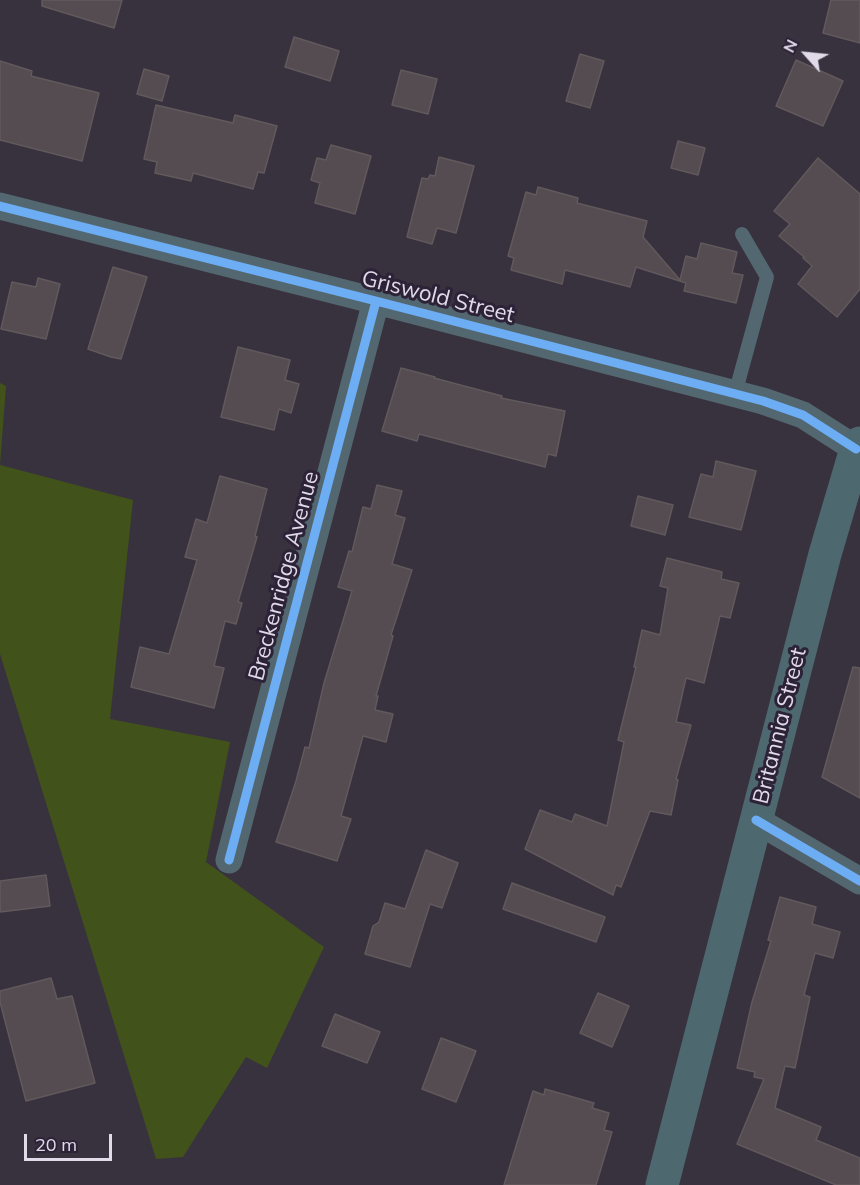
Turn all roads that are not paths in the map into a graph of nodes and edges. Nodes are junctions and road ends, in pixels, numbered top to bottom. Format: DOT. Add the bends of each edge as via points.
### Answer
graph roads {
  1 [pos="0,206"];
  2 [pos="742,234"];
  3 [pos="376,301"];
  4 [pos="735,394"];
  5 [pos="858,446"];
  6 [pos="756,820"];
  7 [pos="229,860"];
  8 [pos="860,881"];
  9 [pos="662,1185"];
  1 -- 3 [label="street, Griswold Street"];
  2 -- 4 [label="lane" via="767,277"];
  3 -- 4 [label="street, Griswold Street"];
  3 -- 7 [label="street, Breckenridge Avenue"];
  4 -- 5 [label="street, Griswold Street" via="803,415"];
  5 -- 6 [label="main road, Britannia Street" via="825,554"];
  6 -- 8 [label="street"];
  6 -- 9 [label="main road, Britannia Street"];
}
